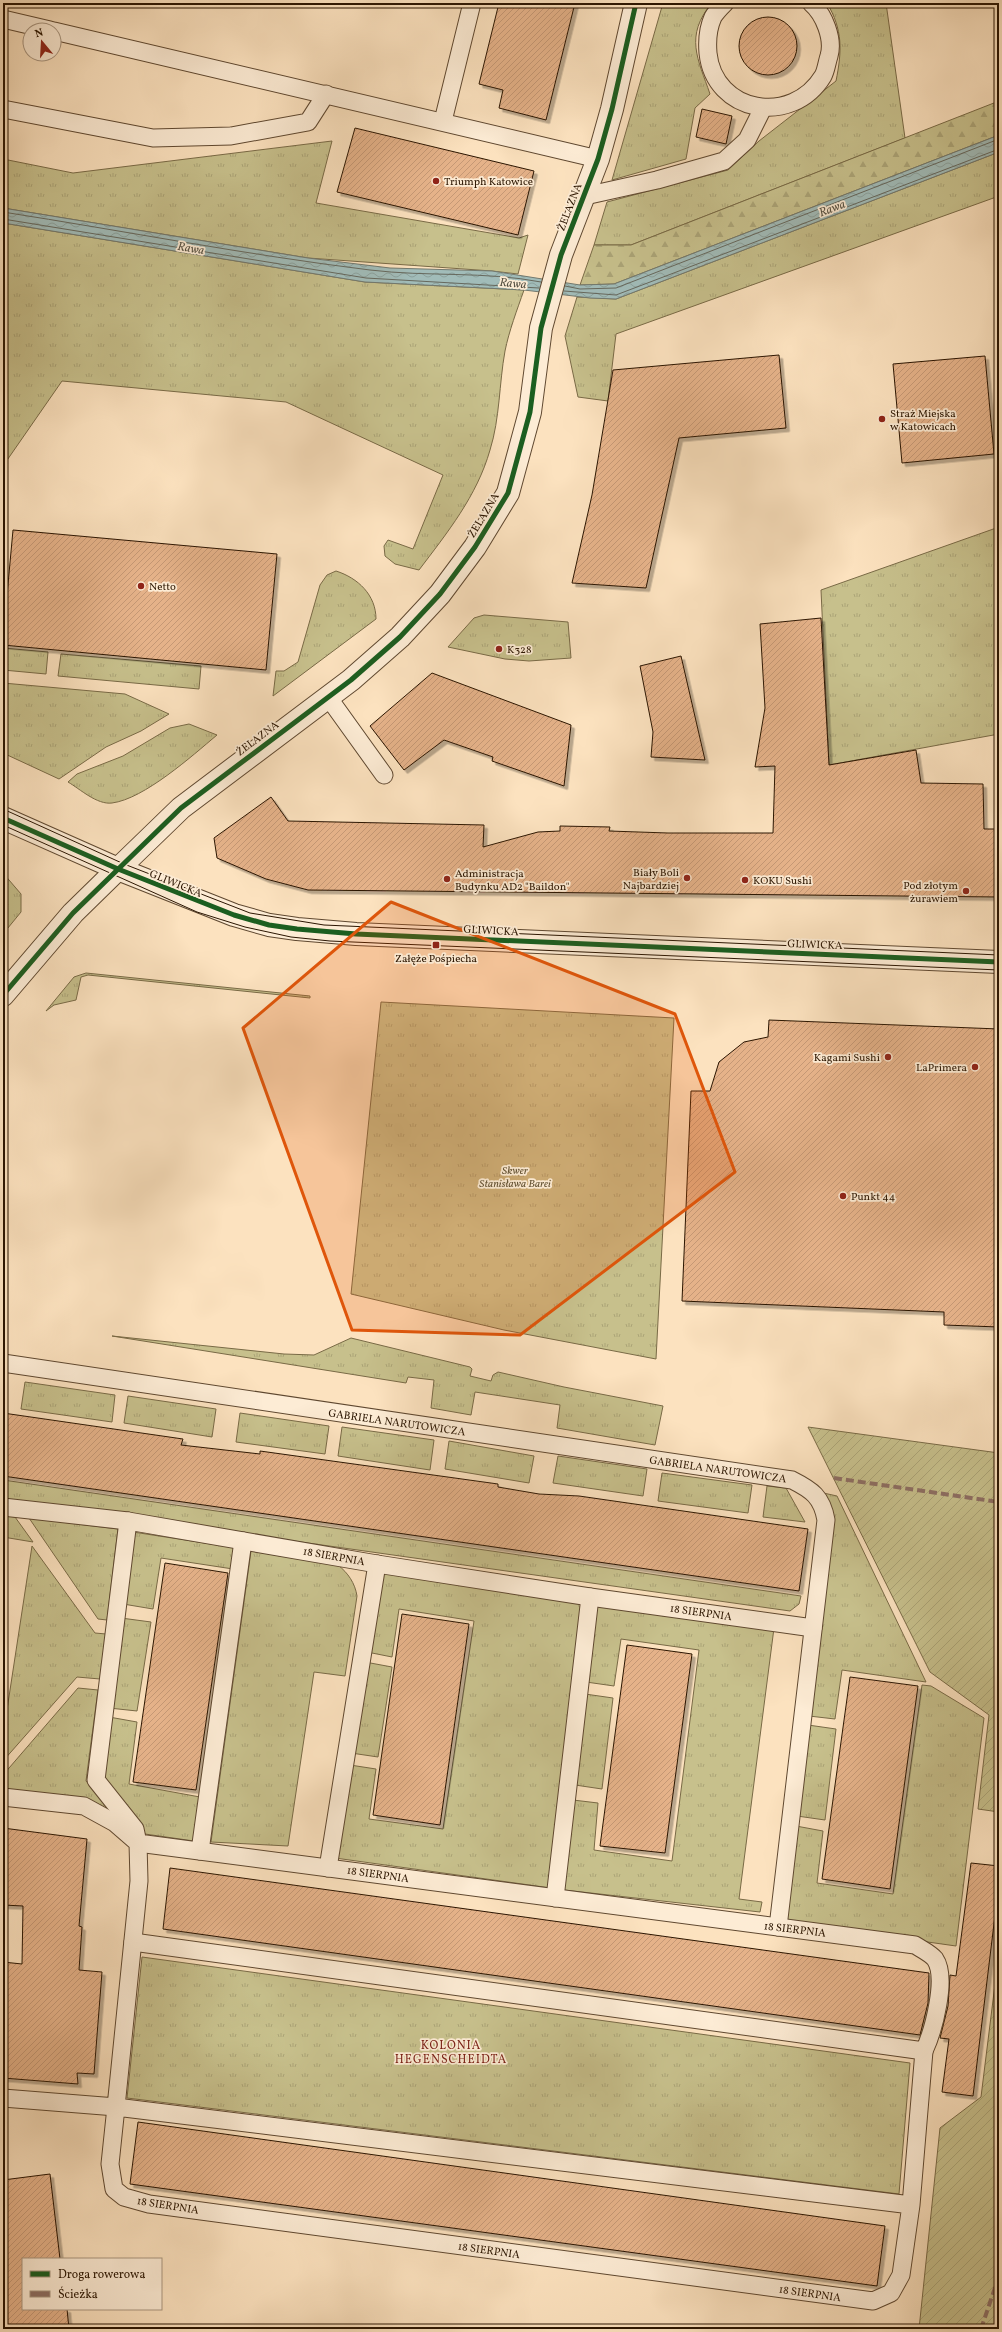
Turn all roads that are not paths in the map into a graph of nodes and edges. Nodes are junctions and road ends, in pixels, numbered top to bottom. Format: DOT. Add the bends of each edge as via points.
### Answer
graph roads {
  1 [pos="472,3"];
  2 [pos="636,3"];
  3 [pos="725,3"];
  4 [pos="811,3"];
  5 [pos="3,19"];
  6 [pos="22,23"];
  7 [pos="62,33"];
  8 [pos="326,94"];
  9 [pos="762,108"];
  10 [pos="3,109"];
  11 [pos="443,121"];
  12 [pos="598,159"];
  13 [pos="585,196"];
  14 [pos="328,697"];
  15 [pos="384,775"];
  16 [pos="3,818"];
  17 [pos="118,869"];
  18 [pos="999,962"];
  19 [pos="3,996"];
  20 [pos="3,1363"];
  21 [pos="3,1507"];
  22 [pos="128,1521"];
  23 [pos="243,1541"];
  24 [pos="377,1564"];
  25 [pos="590,1597"];
  26 [pos="813,1628"];
  27 [pos="3,1796"];
  28 [pos="138,1843"];
  29 [pos="200,1851"];
  30 [pos="328,1868"];
  31 [pos="555,1898"];
  32 [pos="778,1927"];
  33 [pos="133,1942"];
  34 [pos="924,2051"];
  35 [pos="3,2098"];
  36 [pos="116,2107"];
  37 [pos="911,2205"];
  1 -- 11 [label="lane"];
  2 -- 12 [label="street, ŻELAZNA"];
  3 -- 9 [label="lane" via="713,17 706,41 709,65 721,86 739,101"];
  4 -- 9 [label="lane" via="816,7 827,28 830,52 823,75 808,94 787,105"];
  5 -- 6 [label="lane"];
  7 -- 8 [label="lane"];
  8 -- 10 [label="lane" via="308,122 231,136 153,138"];
  8 -- 11 [label="lane"];
  9 -- 13 [label="lane" via="747,140 724,161 657,180"];
  11 -- 12 [label="lane"];
  12 -- 13 [label="street, ŻELAZNA"];
  13 -- 14 [label="street, ŻELAZNA" via="561,255 541,328 530,412 508,493 475,547 440,594 400,637"];
  14 -- 15 [label="lane"];
  14 -- 17 [label="street, ŻELAZNA" via="181,808"];
  16 -- 17 [label="street, GLIWICKA"];
  17 -- 18 [label="street, GLIWICKA" via="227,912 269,925 297,929 356,934"];
  17 -- 19 [label="street, ŻELAZNA" via="73,913"];
  20 -- 26 [label="lane, GABRIELA NARUTOWICZA" via="792,1480 809,1489 823,1504 826,1520"];
  21 -- 22 [label="lane, 18 SIERPNIA"];
  22 -- 23 [label="lane, 18 SIERPNIA"];
  22 -- 28 [label="lane, 18 SIERPNIA" via="96,1780 135,1829"];
  23 -- 24 [label="lane, 18 SIERPNIA"];
  23 -- 29 [label="lane"];
  24 -- 25 [label="lane, 18 SIERPNIA"];
  24 -- 30 [label="lane"];
  25 -- 26 [label="lane, 18 SIERPNIA"];
  25 -- 31 [label="lane"];
  26 -- 32 [label="lane"];
  27 -- 28 [label="lane" via="84,1806 115,1823"];
  28 -- 29 [label="lane, 18 SIERPNIA"];
  28 -- 33 [label="lane, 18 SIERPNIA" via="139,1881"];
  29 -- 30 [label="lane, 18 SIERPNIA"];
  30 -- 31 [label="lane, 18 SIERPNIA"];
  31 -- 32 [label="lane, 18 SIERPNIA"];
  32 -- 34 [label="lane, 18 SIERPNIA" via="915,1945 925,1951 934,1959 939,1969 939,1980 935,2022"];
  33 -- 34 [label="lane"];
  33 -- 36 [label="lane, 18 SIERPNIA"];
  34 -- 37 [label="lane, 18 SIERPNIA"];
  35 -- 36 [label="lane"];
  36 -- 37 [label="lane"];
  36 -- 37 [label="lane, 18 SIERPNIA" via="110,2164 114,2189 124,2197 149,2204 873,2301 891,2293 901,2275"];
}
